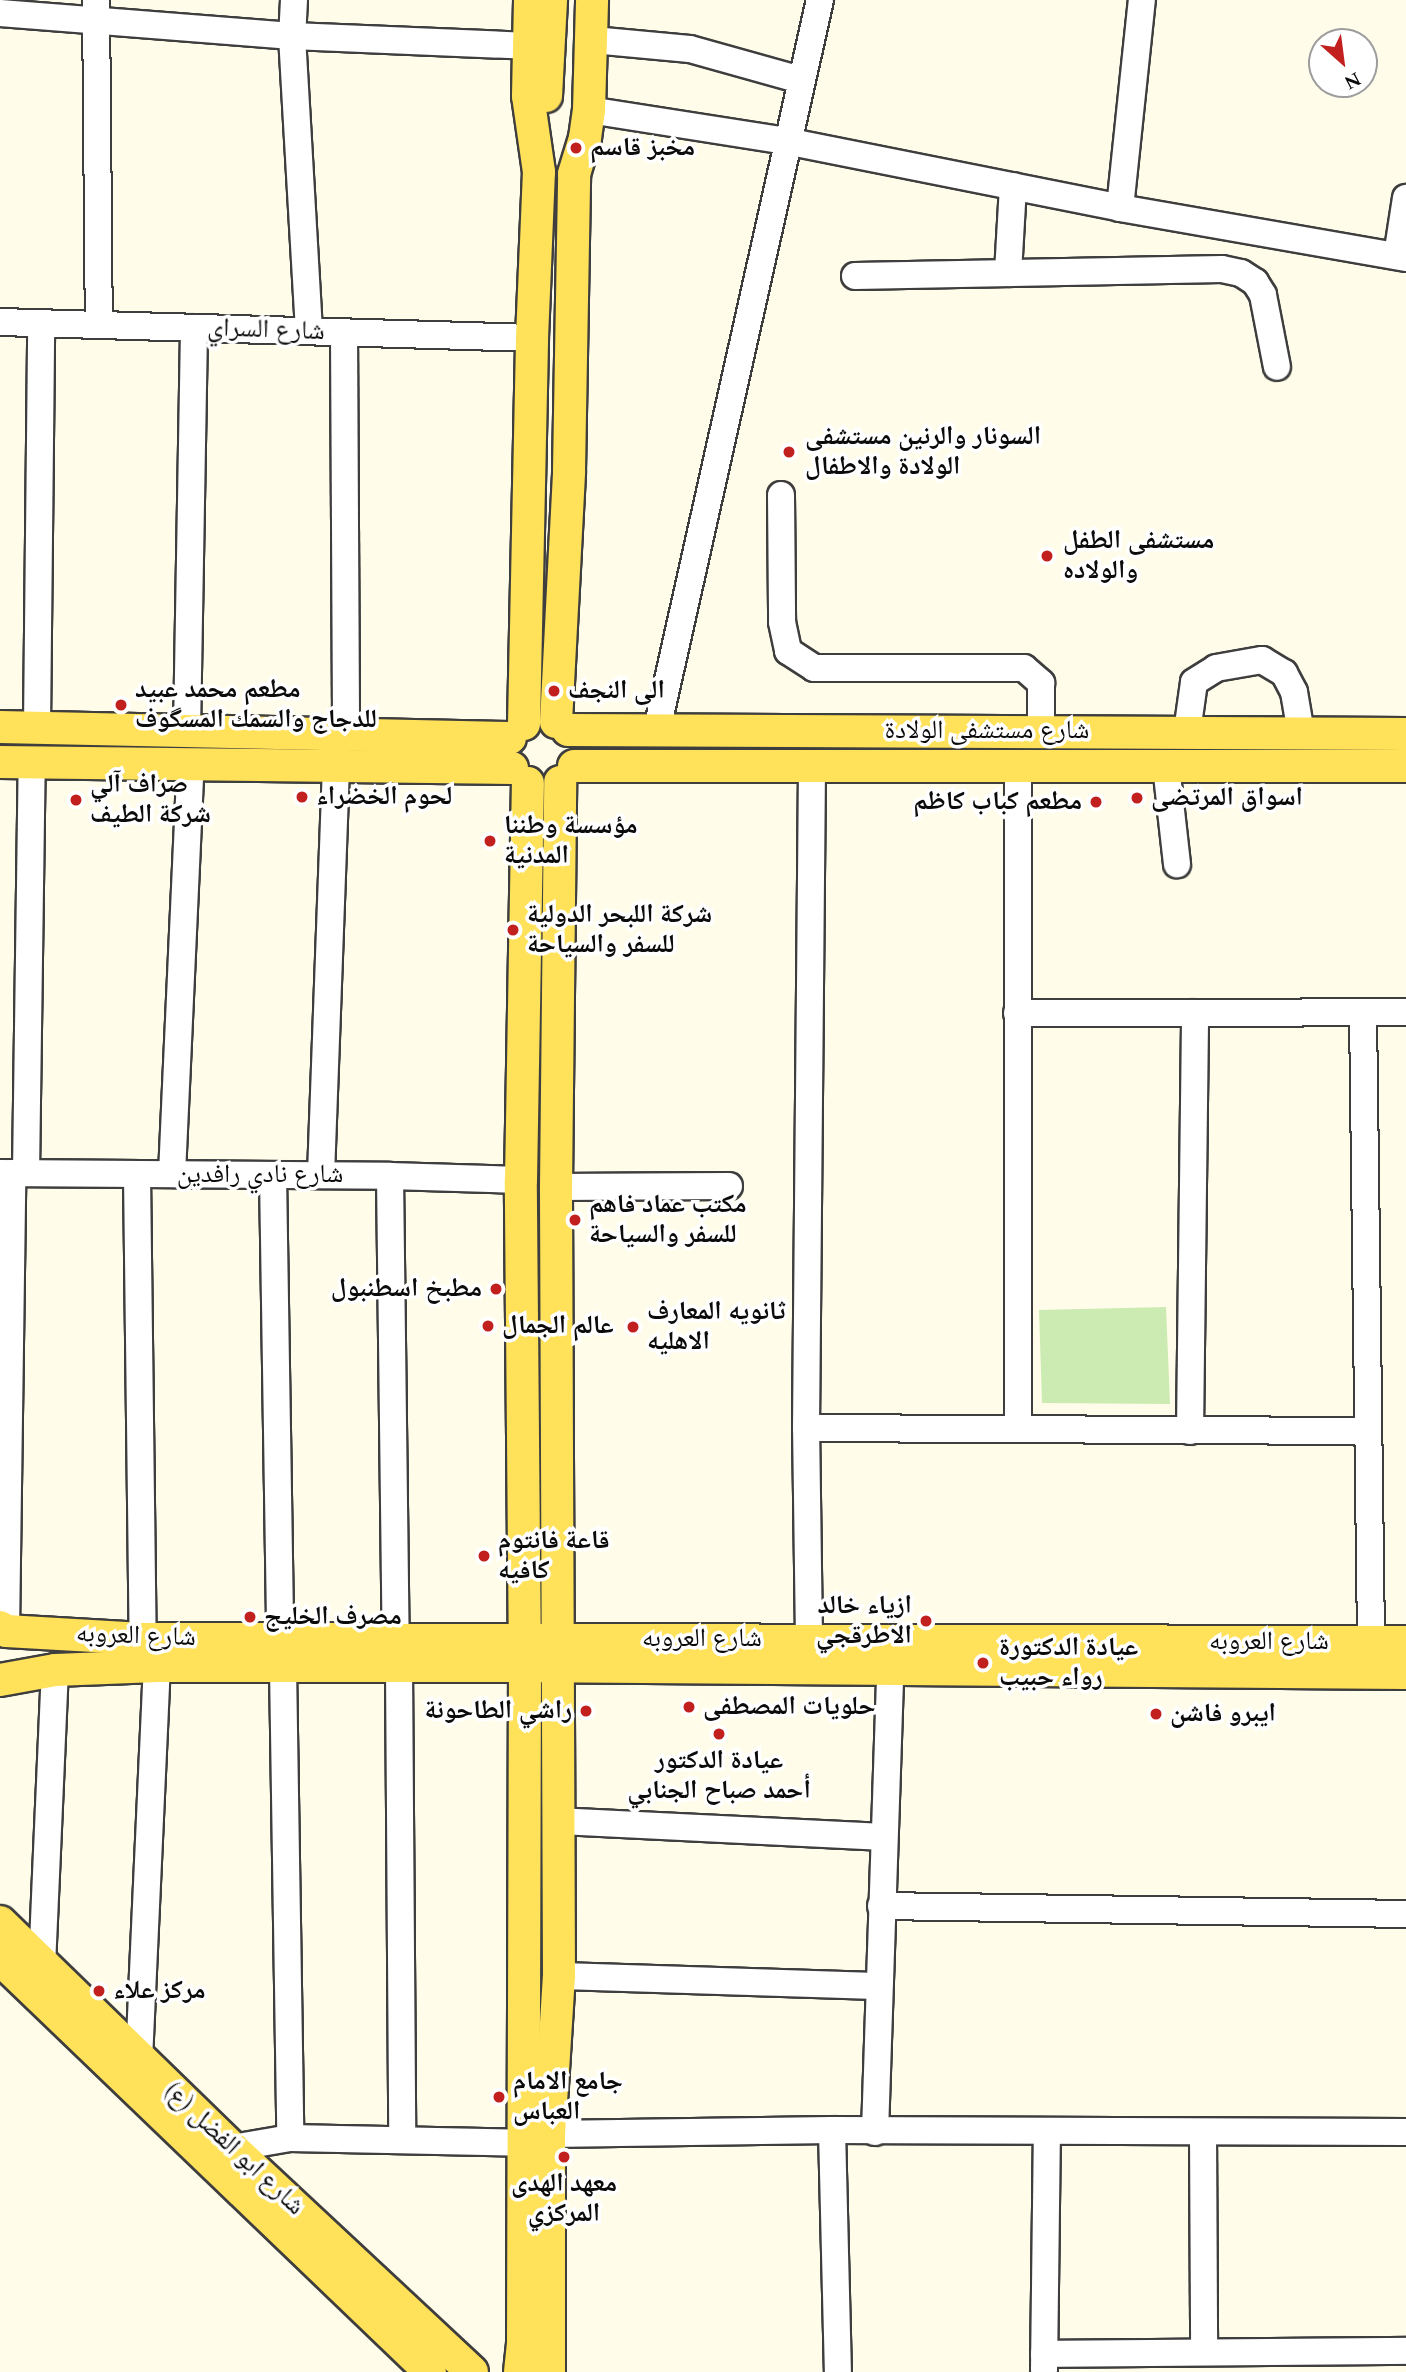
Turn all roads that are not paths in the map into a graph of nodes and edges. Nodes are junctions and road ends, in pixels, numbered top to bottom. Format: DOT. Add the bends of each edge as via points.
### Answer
graph roads {
  1 [pos="294,0"];
  2 [pos="530,0"];
  3 [pos="551,0"];
  4 [pos="573,0"];
  5 [pos="592,0"];
  6 [pos="820,0"];
  7 [pos="1142,0"];
  8 [pos="95,10"];
  9 [pos="0,13"];
  10 [pos="292,36"];
  11 [pos="561,44"];
  12 [pos="801,80"];
  13 [pos="589,110"];
  14 [pos="786,142"];
  15 [pos="574,174"];
  16 [pos="1013,186"];
  17 [pos="1406,198"];
  18 [pos="1119,208"];
  19 [pos="1401,257"];
  20 [pos="1008,273"];
  21 [pos="855,276"];
  22 [pos="0,322"];
  23 [pos="41,323"];
  24 [pos="99,324"];
  25 [pos="194,328"];
  26 [pos="309,331"];
  27 [pos="344,332"];
  28 [pos="531,338"];
  29 [pos="1276,367"];
  30 [pos="781,495"];
  31 [pos="562,726"];
  32 [pos="0,727"];
  33 [pos="37,727"];
  34 [pos="657,729"];
  35 [pos="187,731"];
  36 [pos="346,732"];
  37 [pos="1041,732"];
  38 [pos="1187,732"];
  39 [pos="1230,732"];
  40 [pos="1301,733"];
  41 [pos="1406,734"];
  42 [pos="518,753"];
  43 [pos="0,762"];
  44 [pos="32,762"];
  45 [pos="191,763"];
  46 [pos="336,764"];
  47 [pos="812,766"];
  48 [pos="1018,766"];
  49 [pos="1166,766"];
  50 [pos="1227,766"];
  51 [pos="1406,766"];
  52 [pos="567,774"];
  53 [pos="1177,864"];
  54 [pos="1363,1012"];
  55 [pos="1406,1012"];
  56 [pos="1017,1013"];
  57 [pos="1195,1013"];
  58 [pos="13,1173"];
  59 [pos="137,1174"];
  60 [pos="172,1174"];
  61 [pos="273,1175"];
  62 [pos="321,1175"];
  63 [pos="390,1176"];
  64 [pos="521,1180"];
  65 [pos="729,1186"];
  66 [pos="556,1187"];
  67 [pos="806,1428"];
  68 [pos="1018,1429"];
  69 [pos="1190,1431"];
  70 [pos="1367,1431"];
  71 [pos="3,1629"];
  72 [pos="809,1639"];
  73 [pos="1371,1642"];
  74 [pos="1406,1642"];
  75 [pos="525,1652"];
  76 [pos="558,1652"];
  77 [pos="150,1653"];
  78 [pos="282,1653"];
  79 [pos="397,1653"];
  80 [pos="890,1669"];
  81 [pos="55,1670"];
  82 [pos="1406,1673"];
  83 [pos="0,1680"];
  84 [pos="558,1821"];
  85 [pos="882,1837"];
  86 [pos="881,1906"];
  87 [pos="1406,1914"];
  88 [pos="0,1922"];
  89 [pos="0,1959"];
  90 [pos="42,1966"];
  91 [pos="559,1976"];
  92 [pos="878,1986"];
  93 [pos="139,2060"];
  94 [pos="832,2130"];
  95 [pos="875,2132"];
  96 [pos="1047,2132"];
  97 [pos="1203,2132"];
  98 [pos="1406,2132"];
  99 [pos="290,2138"];
  100 [pos="401,2138"];
  101 [pos="536,2138"];
  102 [pos="232,2148"];
  103 [pos="1406,2351"];
  104 [pos="1204,2352"];
  105 [pos="1044,2363"];
  106 [pos="429,2372"];
  107 [pos="472,2372"];
  108 [pos="520,2372"];
  109 [pos="549,2372"];
  110 [pos="838,2372"];
  1 -- 10 [label="street"];
  2 -- 11 [label="main road"];
  3 -- 11 [label="main road"];
  4 -- 11 [label="main road"];
  5 -- 11 [label="main road"];
  6 -- 12 [label="street"];
  7 -- 18 [label="street"];
  8 -- 9 [label="street"];
  8 -- 10 [label="street"];
  8 -- 24 [label="street"];
  10 -- 11 [label="street"];
  10 -- 26 [label="street"];
  11 -- 12 [label="street" via="691,49"];
  11 -- 13 [label="main road"];
  11 -- 15 [label="main road"];
  11 -- 28 [label="main road" via="528,96 539,172"];
  12 -- 14 [label="street"];
  13 -- 14 [label="street"];
  13 -- 15 [label="main road"];
  14 -- 16 [label="street"];
  14 -- 34 [label="street"];
  15 -- 31 [label="main road"];
  16 -- 18 [label="street"];
  16 -- 20 [label="street"];
  17 -- 19 [label="street"];
  18 -- 19 [label="street"];
  20 -- 21 [label="street"];
  20 -- 29 [label="street" via="1222,269 1241,273 1255,282 1263,295"];
  22 -- 23 [label="street, شارع السراي"];
  23 -- 24 [label="street, شارع السراي"];
  23 -- 33 [label="street"];
  24 -- 25 [label="street, شارع السراي"];
  25 -- 26 [label="street, شارع السراي"];
  25 -- 35 [label="street"];
  26 -- 27 [label="street, شارع السراي"];
  27 -- 28 [label="street, شارع السراي"];
  27 -- 36 [label="street"];
  28 -- 42 [label="main road"];
  30 -- 37 [label="street" via="782,622 788,651 814,668 1024,668 1041,683"];
  31 -- 34 [label="main road, شارع مستشفى الولادة"];
  31 -- 42 [label="main road" via="531,720"];
  31 -- 52 [label="main road" via="576,750"];
  32 -- 33 [label="main road"];
  33 -- 35 [label="main road"];
  34 -- 37 [label="main road, شارع مستشفى الولادة"];
  35 -- 36 [label="main road"];
  36 -- 42 [label="main road"];
  37 -- 38 [label="main road, شارع مستشفى الولادة"];
  38 -- 39 [label="main road, شارع مستشفى الولادة"];
  38 -- 40 [label="street" via="1194,682 1216,668 1262,660 1284,673 1294,692"];
  39 -- 40 [label="main road, شارع مستشفى الولادة"];
  39 -- 50 [label="main road"];
  40 -- 41 [label="main road, شارع مستشفى الولادة"];
  42 -- 46 [label="main road"];
  42 -- 52 [label="main road" via="542,787"];
  42 -- 64 [label="main road"];
  43 -- 44 [label="main road"];
  44 -- 45 [label="main road"];
  44 -- 58 [label="street"];
  45 -- 46 [label="main road"];
  45 -- 60 [label="street"];
  46 -- 62 [label="street"];
  47 -- 48 [label="main road, شارع مستشفى الولادة"];
  47 -- 52 [label="main road, شارع مستشفى الولادة"];
  47 -- 67 [label="street"];
  48 -- 49 [label="main road, شارع مستشفى الولادة"];
  48 -- 56 [label="street"];
  49 -- 50 [label="main road, شارع مستشفى الولادة"];
  49 -- 53 [label="street"];
  50 -- 51 [label="main road, شارع مستشفى الولادة"];
  52 -- 66 [label="main road"];
  54 -- 55 [label="street"];
  54 -- 57 [label="street"];
  54 -- 70 [label="street"];
  56 -- 57 [label="street"];
  56 -- 68 [label="street"];
  57 -- 69 [label="street"];
  58 -- 59 [label="street, شارع نادي رافدين"];
  58 -- 71 [label="street"];
  59 -- 60 [label="street, شارع نادي رافدين"];
  59 -- 77 [label="street"];
  60 -- 61 [label="street, شارع نادي رافدين"];
  61 -- 62 [label="street, شارع نادي رافدين"];
  61 -- 78 [label="street"];
  62 -- 63 [label="street, شارع نادي رافدين"];
  63 -- 64 [label="street, شارع نادي رافدين"];
  63 -- 79 [label="street"];
  64 -- 75 [label="main road"];
  65 -- 66 [label="street"];
  66 -- 76 [label="main road"];
  67 -- 68 [label="street"];
  67 -- 72 [label="street"];
  68 -- 69 [label="street"];
  69 -- 70 [label="street"];
  70 -- 73 [label="street"];
  71 -- 77 [label="main road, شارع العروبه"];
  72 -- 73 [label="main road, شارع العروبه"];
  72 -- 76 [label="main road, شارع العروبه"];
  73 -- 74 [label="main road, شارع العروبه"];
  75 -- 76 [label="main road, شارع العروبه"];
  75 -- 79 [label="main road, شارع العروبه"];
  75 -- 101 [label="main road"];
  76 -- 80 [label="main road, شارع العروبه"];
  76 -- 84 [label="main road"];
  77 -- 78 [label="main road, شارع العروبه"];
  77 -- 81 [label="main road, شارع العروبه"];
  77 -- 93 [label="street"];
  78 -- 79 [label="main road, شارع العروبه"];
  78 -- 99 [label="street"];
  79 -- 100 [label="street"];
  80 -- 82 [label="main road, شارع العروبه"];
  80 -- 85 [label="street"];
  81 -- 83 [label="main road, شارع العروبه"];
  81 -- 90 [label="street"];
  84 -- 85 [label="street"];
  84 -- 91 [label="main road"];
  85 -- 86 [label="street"];
  86 -- 87 [label="street"];
  86 -- 92 [label="street"];
  88 -- 90 [label="main road, شارع ابو الفضل (ع)"];
  89 -- 106 [label="main road, شارع ابو الفضل (ع)"];
  90 -- 93 [label="main road, شارع ابو الفضل (ع)"];
  91 -- 92 [label="street"];
  91 -- 101 [label="main road"];
  92 -- 95 [label="street"];
  93 -- 102 [label="main road, شارع ابو الفضل (ع)"];
  94 -- 95 [label="street"];
  94 -- 101 [label="street"];
  94 -- 110 [label="street"];
  95 -- 96 [label="street"];
  96 -- 97 [label="street"];
  96 -- 105 [label="street"];
  97 -- 98 [label="street"];
  97 -- 104 [label="street"];
  99 -- 100 [label="street"];
  99 -- 102 [label="street"];
  100 -- 101 [label="street"];
  101 -- 108 [label="main road"];
  101 -- 109 [label="main road"];
  102 -- 107 [label="main road, شارع ابو الفضل (ع)"];
  103 -- 104 [label="street"];
  104 -- 105 [label="street"];
}
